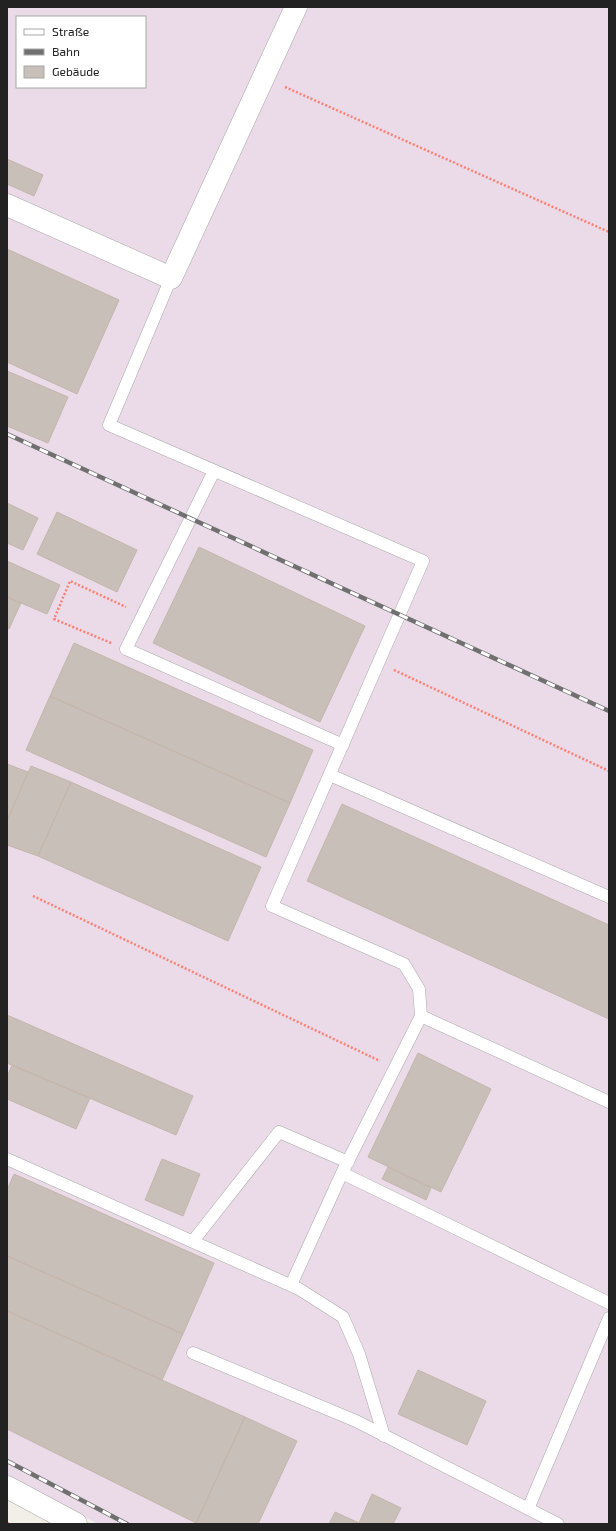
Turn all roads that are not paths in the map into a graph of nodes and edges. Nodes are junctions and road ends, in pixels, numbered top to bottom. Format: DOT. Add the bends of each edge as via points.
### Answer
graph roads {
  1 [pos="296,7"];
  2 [pos="7,205"];
  3 [pos="171,278"];
  4 [pos="214,471"];
  5 [pos="343,745"];
  6 [pos="330,775"];
  7 [pos="609,897"];
  8 [pos="421,1016"];
  9 [pos="609,1102"];
  10 [pos="7,1158"];
  11 [pos="348,1162"];
  12 [pos="342,1173"];
  13 [pos="193,1241"];
  14 [pos="290,1285"];
  15 [pos="609,1303"];
  16 [pos="609,1318"];
  17 [pos="193,1352"];
  18 [pos="384,1436"];
  19 [pos="7,1487"];
  20 [pos="528,1509"];
  21 [pos="74,1524"];
  22 [pos="558,1524"];
  1 -- 3 [label="street"];
  2 -- 3 [label="street"];
  3 -- 4 [label="lane" via="109,425"];
  4 -- 5 [label="lane" via="423,561"];
  4 -- 5 [label="lane" via="126,649"];
  5 -- 6 [label="lane"];
  6 -- 7 [label="lane"];
  6 -- 8 [label="lane" via="272,906 404,964 419,989"];
  8 -- 9 [label="lane"];
  8 -- 11 [label="lane"];
  10 -- 13 [label="lane"];
  11 -- 12 [label="lane"];
  11 -- 13 [label="lane" via="279,1132"];
  12 -- 14 [label="lane"];
  12 -- 15 [label="lane"];
  13 -- 14 [label="lane"];
  14 -- 18 [label="lane" via="343,1316 359,1354"];
  16 -- 20 [label="lane"];
  17 -- 18 [label="lane" via="356,1421"];
  18 -- 20 [label="lane"];
  19 -- 21 [label="street"];
  20 -- 22 [label="lane"];
}
